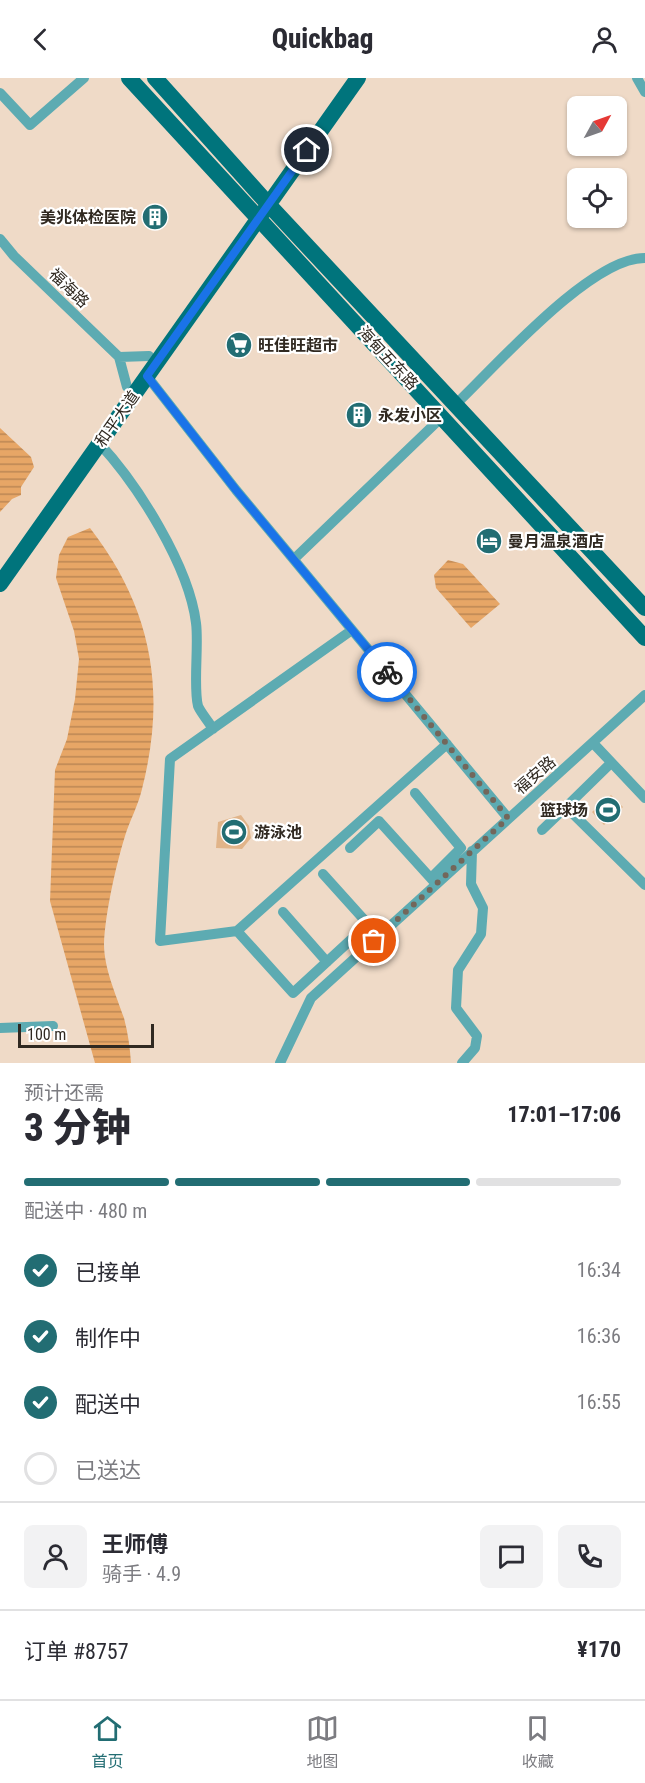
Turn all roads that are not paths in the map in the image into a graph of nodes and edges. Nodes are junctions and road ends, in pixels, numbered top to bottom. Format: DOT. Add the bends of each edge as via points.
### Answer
graph roads {
  1 [pos="84,78"];
  2 [pos="129,78"];
  3 [pos="155,78"];
  4 [pos="345,78"];
  5 [pos="358,78"];
  6 [pos="637,78"];
  7 [pos="645,92"];
  8 [pos="0,93"];
  9 [pos="261,208"];
  10 [pos="0,238"];
  11 [pos="645,258"];
  12 [pos="149,356"];
  13 [pos="119,357"];
  14 [pos="147,376"];
  15 [pos="127,387"];
  16 [pos="455,405"];
  17 [pos="442,417"];
  18 [pos="99,443"];
  19 [pos="294,559"];
  20 [pos="0,565"];
  21 [pos="0,584"];
  22 [pos="645,608"];
  23 [pos="352,630"];
  24 [pos="645,638"];
  25 [pos="645,695"];
  26 [pos="213,729"];
  27 [pos="593,743"];
  28 [pos="447,744"];
  29 [pos="611,763"];
  30 [pos="415,793"];
  31 [pos="645,798"];
  32 [pos="566,807"];
  33 [pos="508,818"];
  34 [pos="542,830"];
  35 [pos="350,848"];
  36 [pos="472,851"];
  37 [pos="323,874"];
  38 [pos="433,881"];
  39 [pos="645,885"];
  40 [pos="283,912"];
  41 [pos="237,931"];
  42 [pos="327,962"];
  43 [pos="53,1026"];
  44 [pos="0,1028"];
  45 [pos="280,1063"];
  46 [pos="462,1063"];
  1 -- 8 [label="street" via="30,125"];
  2 -- 9 [label="main road, 海甸五东路"];
  3 -- 9 [label="main road, 海甸五东路"];
  4 -- 9 [label="main road, 和平大道"];
  5 -- 9 [label="main road, 和平大道"];
  6 -- 7 [label="street"];
  9 -- 12 [label="main road, 和平大道"];
  9 -- 14 [label="main road, 和平大道"];
  9 -- 16 [label="main road, 海甸五东路"];
  9 -- 17 [label="main road, 海甸五东路"];
  10 -- 13 [label="street, 福海路"];
  11 -- 16 [label="street" via="633,258 573,292"];
  12 -- 13 [label="street"];
  12 -- 15 [label="main road, 和平大道"];
  13 -- 15 [label="street"];
  14 -- 18 [label="main road, 和平大道"];
  14 -- 19 [label="street"];
  15 -- 20 [label="main road, 和平大道"];
  16 -- 22 [label="main road, 海甸五东路"];
  17 -- 19 [label="street"];
  17 -- 24 [label="main road, 海甸五东路"];
  18 -- 21 [label="main road, 和平大道"];
  18 -- 26 [label="street" via="140,495 181,569 196,622 198,706"];
  19 -- 23 [label="street"];
  23 -- 26 [label="street"];
  23 -- 28 [label="street"];
  25 -- 27 [label="street, 福安路"];
  26 -- 41 [label="street" via="170,759 160,941"];
  27 -- 29 [label="street"];
  27 -- 33 [label="street, 福安路"];
  28 -- 33 [label="street"];
  28 -- 41 [label="street"];
  29 -- 31 [label="street"];
  29 -- 32 [label="street"];
  30 -- 38 [label="street" via="461,848"];
  32 -- 34 [label="street"];
  32 -- 39 [label="street"];
  33 -- 36 [label="street, 福安路"];
  35 -- 38 [label="street" via="379,822"];
  36 -- 38 [label="street, 福安路"];
  36 -- 46 [label="street" via="471,884 483,908 481,934 458,970 456,1008 477,1036 475,1048"];
  37 -- 42 [label="street" via="368,924"];
  38 -- 45 [label="street, 福安路" via="311,998"];
  40 -- 42 [label="street"];
  41 -- 42 [label="street" via="293,993"];
  43 -- 44 [label="street"];
}
